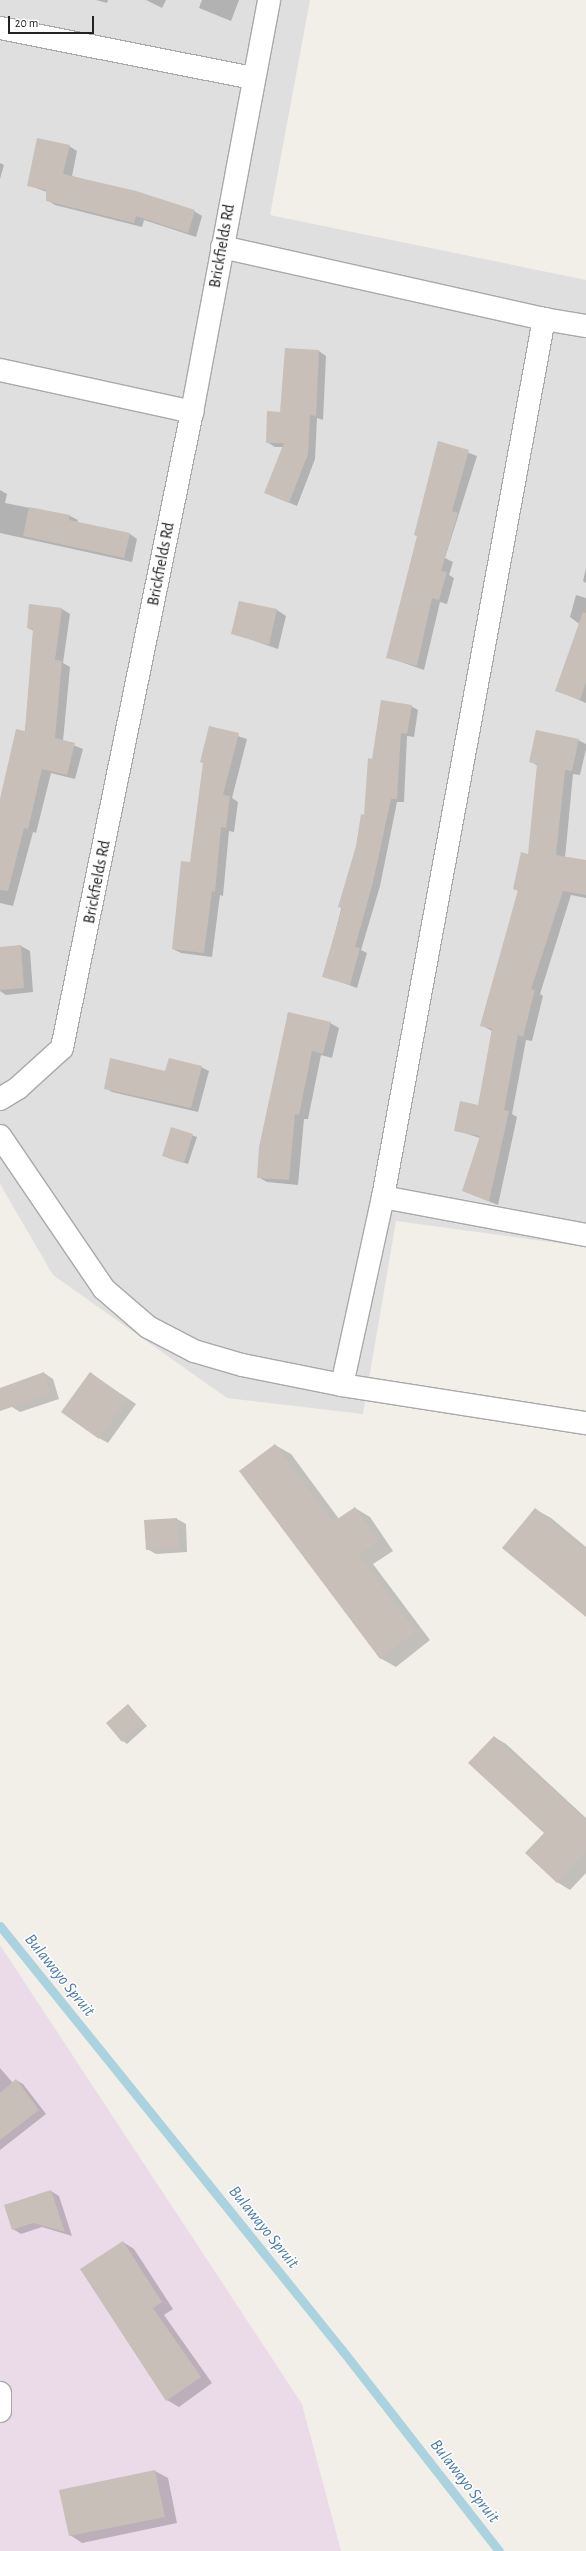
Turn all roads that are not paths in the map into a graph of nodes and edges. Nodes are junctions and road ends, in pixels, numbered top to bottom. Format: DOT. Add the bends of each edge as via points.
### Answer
graph roads {
  1 [pos="269,0"];
  2 [pos="0,28"];
  3 [pos="253,78"];
  4 [pos="222,247"];
  5 [pos="544,319"];
  6 [pos="586,326"];
  7 [pos="0,370"];
  8 [pos="192,412"];
  9 [pos="0,1099"];
  10 [pos="0,1136"];
  11 [pos="383,1197"];
  12 [pos="586,1235"];
  13 [pos="342,1385"];
  14 [pos="586,1423"];
  15 [pos="0,2393"];
  16 [pos="0,2411"];
  1 -- 3 [label="street, Brickfields Rd"];
  2 -- 3 [label="street"];
  3 -- 4 [label="street, Brickfields Rd"];
  4 -- 5 [label="street"];
  4 -- 8 [label="street, Brickfields Rd"];
  5 -- 6 [label="street"];
  5 -- 11 [label="street"];
  7 -- 8 [label="street"];
  8 -- 9 [label="street, Brickfields Rd" via="62,1048 18,1088"];
  10 -- 13 [label="street" via="104,1289 148,1327 194,1351 242,1365"];
  11 -- 12 [label="street"];
  11 -- 13 [label="street"];
  13 -- 14 [label="street"];
  15 -- 16 [label="street"];
}
